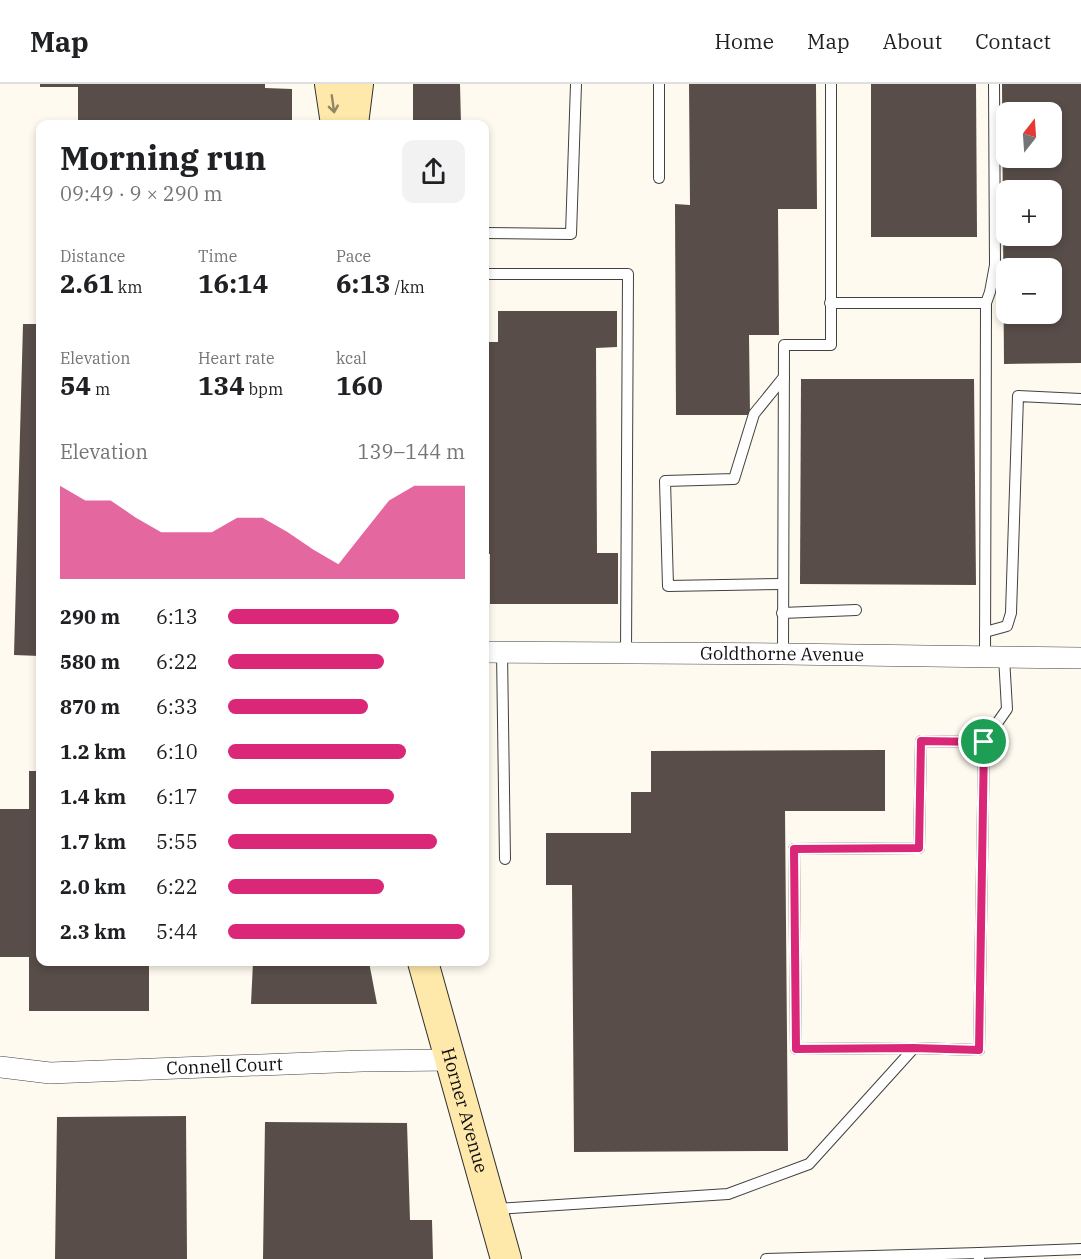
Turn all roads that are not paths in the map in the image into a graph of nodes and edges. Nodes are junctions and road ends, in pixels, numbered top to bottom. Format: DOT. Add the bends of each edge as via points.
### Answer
graph roads {
  1 [pos="330,84"];
  2 [pos="358,84"];
  3 [pos="576,84"];
  4 [pos="659,84"];
  5 [pos="831,84"];
  6 [pos="994,84"];
  7 [pos="335,120"];
  8 [pos="354,120"];
  9 [pos="659,178"];
  10 [pos="489,232"];
  11 [pos="489,274"];
  12 [pos="830,303"];
  13 [pos="986,303"];
  14 [pos="784,377"];
  15 [pos="1081,399"];
  16 [pos="783,584"];
  17 [pos="856,610"];
  18 [pos="782,613"];
  19 [pos="985,632"];
  20 [pos="493,652"];
  21 [pos="626,653"];
  22 [pos="783,654"];
  23 [pos="995,657"];
  24 [pos="1081,658"];
  25 [pos="984,742"];
  26 [pos="505,859"];
  27 [pos="424,966"];
  28 [pos="914,1048"];
  29 [pos="451,1059"];
  30 [pos="0,1067"];
  31 [pos="492,1209"];
  32 [pos="1081,1249"];
  33 [pos="979,1256"];
  34 [pos="506,1259"];
  35 [pos="766,1259"];
  1 -- 7 [label="main road, one-way"];
  2 -- 8 [label="main road"];
  3 -- 10 [label="lane" via="571,234"];
  4 -- 9 [label="lane"];
  5 -- 12 [label="lane"];
  6 -- 13 [label="lane" via="995,265"];
  11 -- 21 [label="lane" via="628,274"];
  12 -- 13 [label="lane"];
  12 -- 14 [label="lane" via="831,345 784,345"];
  13 -- 19 [label="lane"];
  14 -- 16 [label="lane"];
  14 -- 16 [label="lane" via="754,414 734,479 665,481 668,586"];
  15 -- 19 [label="lane" via="1018,396 1011,613 1007,626"];
  16 -- 18 [label="lane"];
  17 -- 18 [label="lane"];
  18 -- 22 [label="lane"];
  19 -- 23 [label="lane"];
  20 -- 21 [label="street, Goldthorne Avenue"];
  20 -- 26 [label="lane"];
  21 -- 22 [label="street, Goldthorne Avenue"];
  22 -- 23 [label="street, Goldthorne Avenue"];
  23 -- 24 [label="street, Goldthorne Avenue"];
  23 -- 25 [label="lane" via="1007,709"];
  25 -- 28 [label="lane" via="979,1050"];
  25 -- 28 [label="lane" via="921,741 919,848 794,849 796,1049"];
  27 -- 29 [label="main road, Horner Avenue"];
  28 -- 31 [label="lane" via="809,1164 728,1194"];
  29 -- 30 [label="street, Connell Court" via="50,1073"];
  29 -- 31 [label="main road, Horner Avenue"];
  31 -- 34 [label="main road, Horner Avenue"];
  32 -- 33 [label="lane"];
  33 -- 35 [label="lane"];
}
